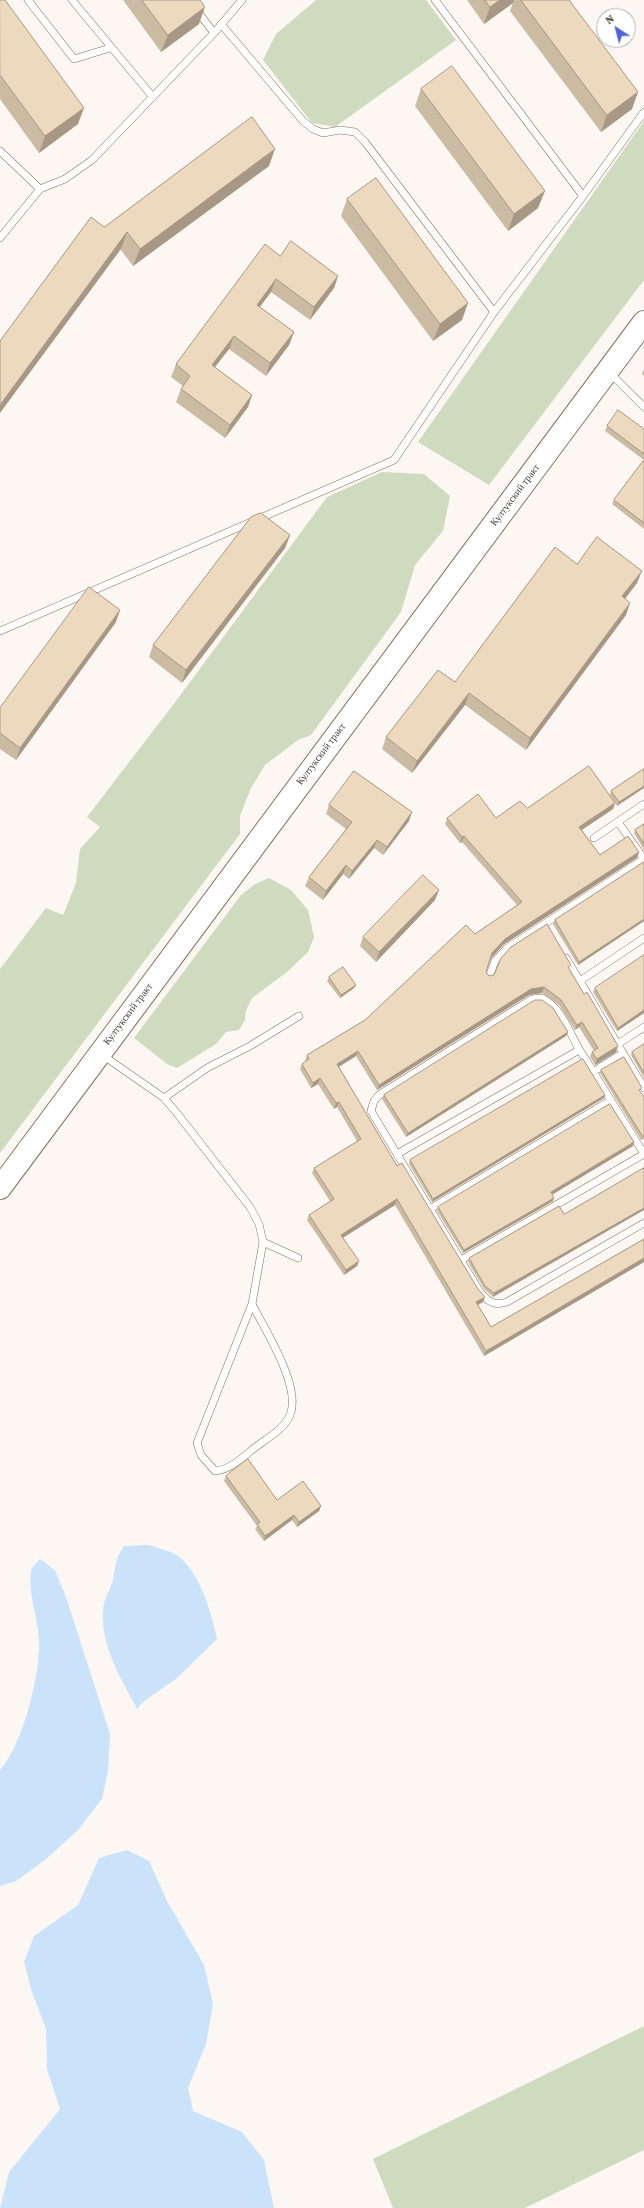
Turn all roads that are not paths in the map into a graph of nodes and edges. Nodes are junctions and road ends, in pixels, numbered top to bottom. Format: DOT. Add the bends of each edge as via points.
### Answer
graph roads {
  1 [pos="28,0"];
  2 [pos="72,0"];
  3 [pos="189,0"];
  4 [pos="242,0"];
  5 [pos="435,0"];
  6 [pos="221,24"];
  7 [pos="214,33"];
  8 [pos="110,48"];
  9 [pos="152,96"];
  10 [pos="644,112"];
  11 [pos="0,151"];
  12 [pos="40,189"];
  13 [pos="583,196"];
  14 [pos="0,238"];
  15 [pos="494,312"];
  16 [pos="644,322"];
  17 [pos="607,371"];
  18 [pos="644,407"];
  19 [pos="0,631"];
  20 [pos="644,804"];
  21 [pos="618,822"];
  22 [pos="594,838"];
  23 [pos="644,859"];
  24 [pos="644,938"];
  25 [pos="563,951"];
  26 [pos="489,977"];
  27 [pos="580,981"];
  28 [pos="299,1016"];
  29 [pos="644,1027"];
  30 [pos="618,1044"];
  31 [pos="579,1050"];
  32 [pos="99,1053"];
  33 [pos="623,1053"];
  34 [pos="593,1072"];
  35 [pos="644,1088"];
  36 [pos="164,1098"];
  37 [pos="611,1100"];
  38 [pos="397,1154"];
  39 [pos="644,1154"];
  40 [pos="0,1188"];
  41 [pos="430,1209"];
  42 [pos="644,1223"];
  43 [pos="263,1242"];
  44 [pos="298,1258"];
  45 [pos="461,1260"];
  46 [pos="252,1304"];
  1 -- 8 [label="lane" via="74,59"];
  2 -- 8 [label="lane"];
  3 -- 7 [label="lane"];
  4 -- 6 [label="lane"];
  5 -- 13 [label="lane"];
  6 -- 7 [label="lane"];
  6 -- 15 [label="lane" via="303,121 324,133 340,130 355,132 365,142"];
  7 -- 9 [label="lane"];
  8 -- 9 [label="lane"];
  9 -- 12 [label="lane" via="92,160 65,178"];
  10 -- 13 [label="lane"];
  11 -- 12 [label="lane"];
  12 -- 14 [label="lane"];
  13 -- 15 [label="lane"];
  15 -- 19 [label="lane" via="394,460"];
  16 -- 17 [label="main road, Култукский тракт"];
  17 -- 18 [label="lane"];
  17 -- 32 [label="main road, Култукский тракт"];
  20 -- 21 [label="lane"];
  21 -- 22 [label="lane"];
  21 -- 23 [label="lane"];
  23 -- 26 [label="lane" via="548,926 499,955"];
  24 -- 27 [label="lane"];
  25 -- 27 [label="lane"];
  27 -- 30 [label="lane"];
  28 -- 36 [label="lane" via="250,1046 207,1068"];
  29 -- 30 [label="lane"];
  30 -- 33 [label="lane"];
  31 -- 34 [label="lane"];
  31 -- 38 [label="lane"];
  31 -- 38 [label="lane" via="568,1026 553,1006 542,998 532,999 379,1095 371,1111"];
  32 -- 36 [label="lane"];
  32 -- 40 [label="main road, Култукский тракт"];
  33 -- 34 [label="lane"];
  33 -- 35 [label="lane"];
  34 -- 37 [label="lane"];
  36 -- 43 [label="lane" via="250,1207 259,1224"];
  37 -- 39 [label="lane"];
  37 -- 41 [label="lane"];
  38 -- 41 [label="lane"];
  39 -- 45 [label="lane"];
  41 -- 45 [label="lane"];
  42 -- 45 [label="lane" via="499,1305 486,1299"];
  43 -- 44 [label="lane"];
  43 -- 46 [label="lane"];
  46 -- 46 [label="lane" via="197,1443 201,1455 215,1471 230,1466 279,1429 292,1409 293,1394 282,1364"];
}
